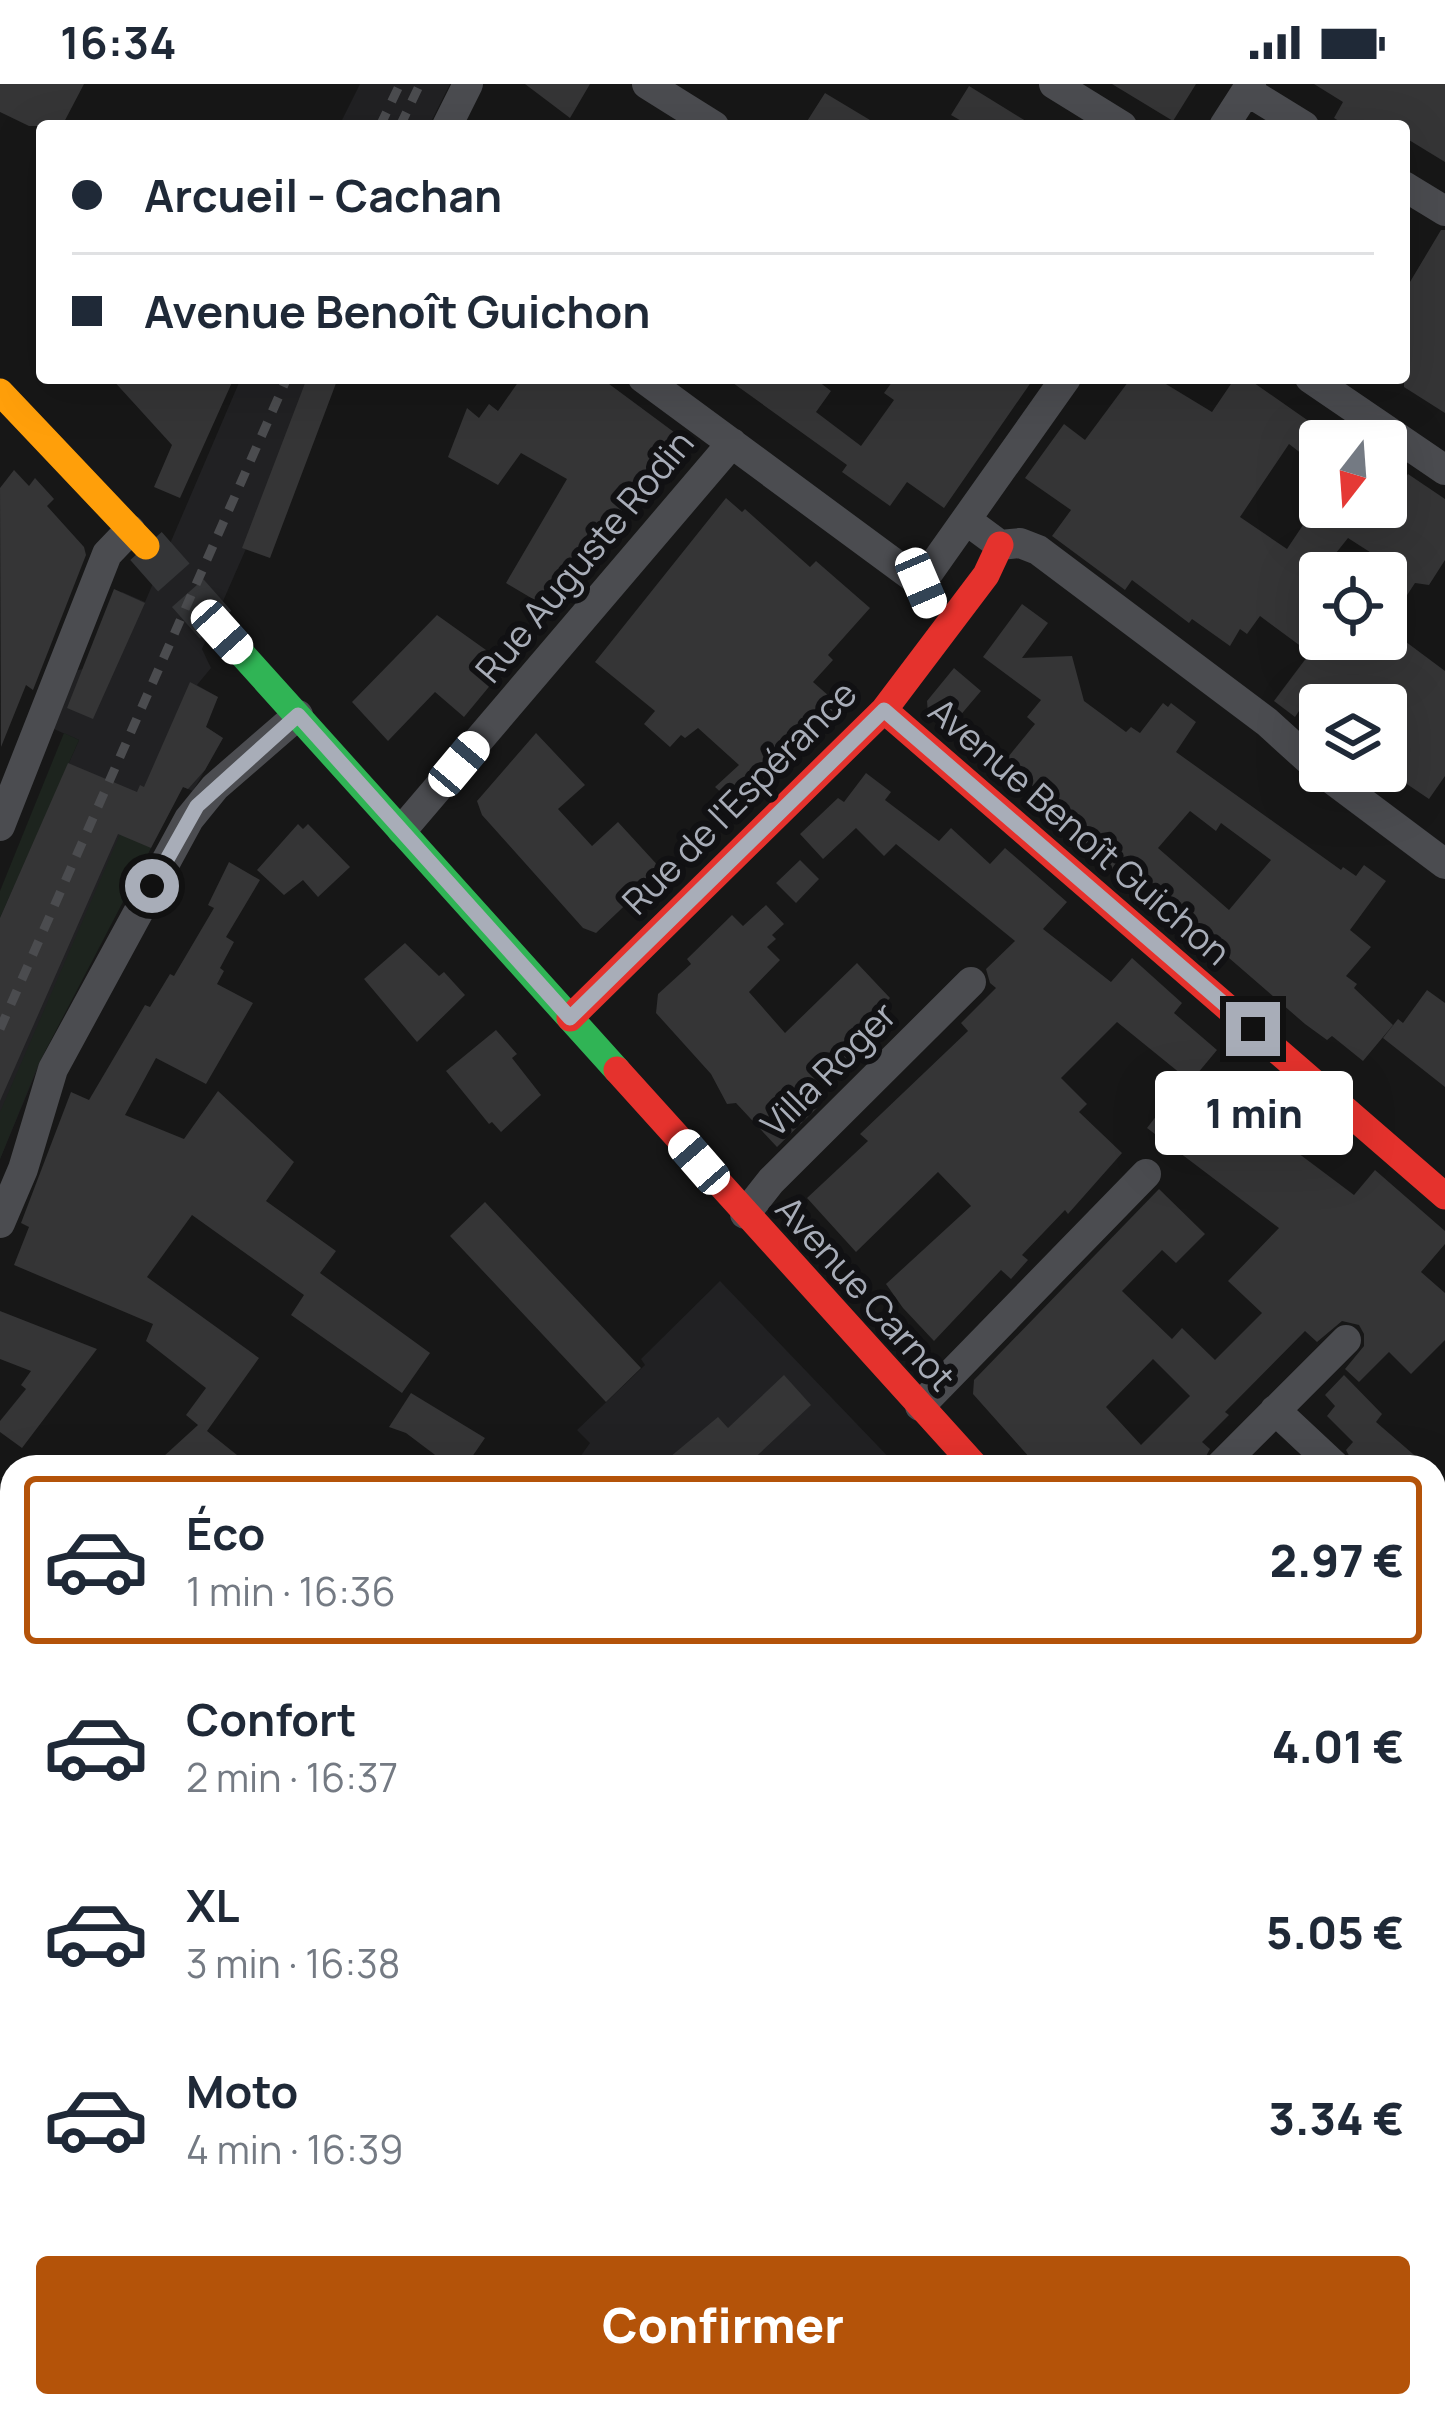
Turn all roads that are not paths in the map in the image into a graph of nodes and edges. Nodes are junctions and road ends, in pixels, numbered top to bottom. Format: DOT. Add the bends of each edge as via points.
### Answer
graph roads {
  1 [pos="468,84"];
  2 [pos="647,84"];
  3 [pos="1054,84"];
  4 [pos="1249,87"];
  5 [pos="450,120"];
  6 [pos="704,120"];
  7 [pos="1112,120"];
  8 [pos="1228,120"];
  9 [pos="1296,120"];
  10 [pos="1410,190"];
  11 [pos="1445,211"];
  12 [pos="651,384"];
  13 [pos="1062,384"];
  14 [pos="1319,384"];
  15 [pos="0,392"];
  16 [pos="732,442"];
  17 [pos="1445,470"];
  18 [pos="966,520"];
  19 [pos="138,538"];
  20 [pos="1000,545"];
  21 [pos="921,583"];
  22 [pos="952,622"];
  23 [pos="222,632"];
  24 [pos="884,710"];
  25 [pos="298,715"];
  26 [pos="1299,752"];
  27 [pos="1348,792"];
  28 [pos="0,826"];
  29 [pos="402,830"];
  30 [pos="1445,864"];
  31 [pos="971,982"];
  32 [pos="570,1018"];
  33 [pos="1146,1174"];
  34 [pos="1445,1196"];
  35 [pos="745,1214"];
  36 [pos="0,1223"];
  37 [pos="1346,1340"];
  38 [pos="920,1406"];
  39 [pos="1275,1409"];
  40 [pos="965,1455"];
  41 [pos="1231,1455"];
  42 [pos="1323,1455"];
  1 -- 5 [label="street"];
  2 -- 6 [label="street"];
  3 -- 7 [label="street"];
  4 -- 8 [label="street"];
  4 -- 9 [label="street"];
  10 -- 11 [label="street"];
  12 -- 16 [label="street"];
  13 -- 18 [label="street"];
  14 -- 17 [label="street"];
  15 -- 19 [label="street"];
  16 -- 21 [label="street"];
  16 -- 29 [label="street, Rue Auguste Rodin"];
  18 -- 20 [label="street"];
  18 -- 21 [label="street"];
  19 -- 28 [label="street" via="107,554"];
  20 -- 22 [label="street, Rue de l'Espérance"];
  20 -- 26 [label="street" via="1038,550"];
  21 -- 22 [label="street" via="932,607"];
  22 -- 24 [label="street, Rue de l'Espérance"];
  23 -- 25 [label="street, Avenue Carnot"];
  24 -- 32 [label="street, Rue de l'Espérance"];
  24 -- 34 [label="street, Avenue Benoît Guichon"];
  25 -- 29 [label="street, Avenue Carnot"];
  25 -- 36 [label="street" via="197,806 52,1069"];
  27 -- 30 [label="street"];
  29 -- 32 [label="street, Avenue Carnot"];
  31 -- 35 [label="street, Villa Roger"];
  32 -- 35 [label="street, Avenue Carnot"];
  33 -- 38 [label="street"];
  35 -- 38 [label="street, Avenue Carnot"];
  37 -- 39 [label="street"];
  38 -- 40 [label="street, Avenue Carnot"];
  39 -- 41 [label="street"];
  39 -- 42 [label="street"];
}
